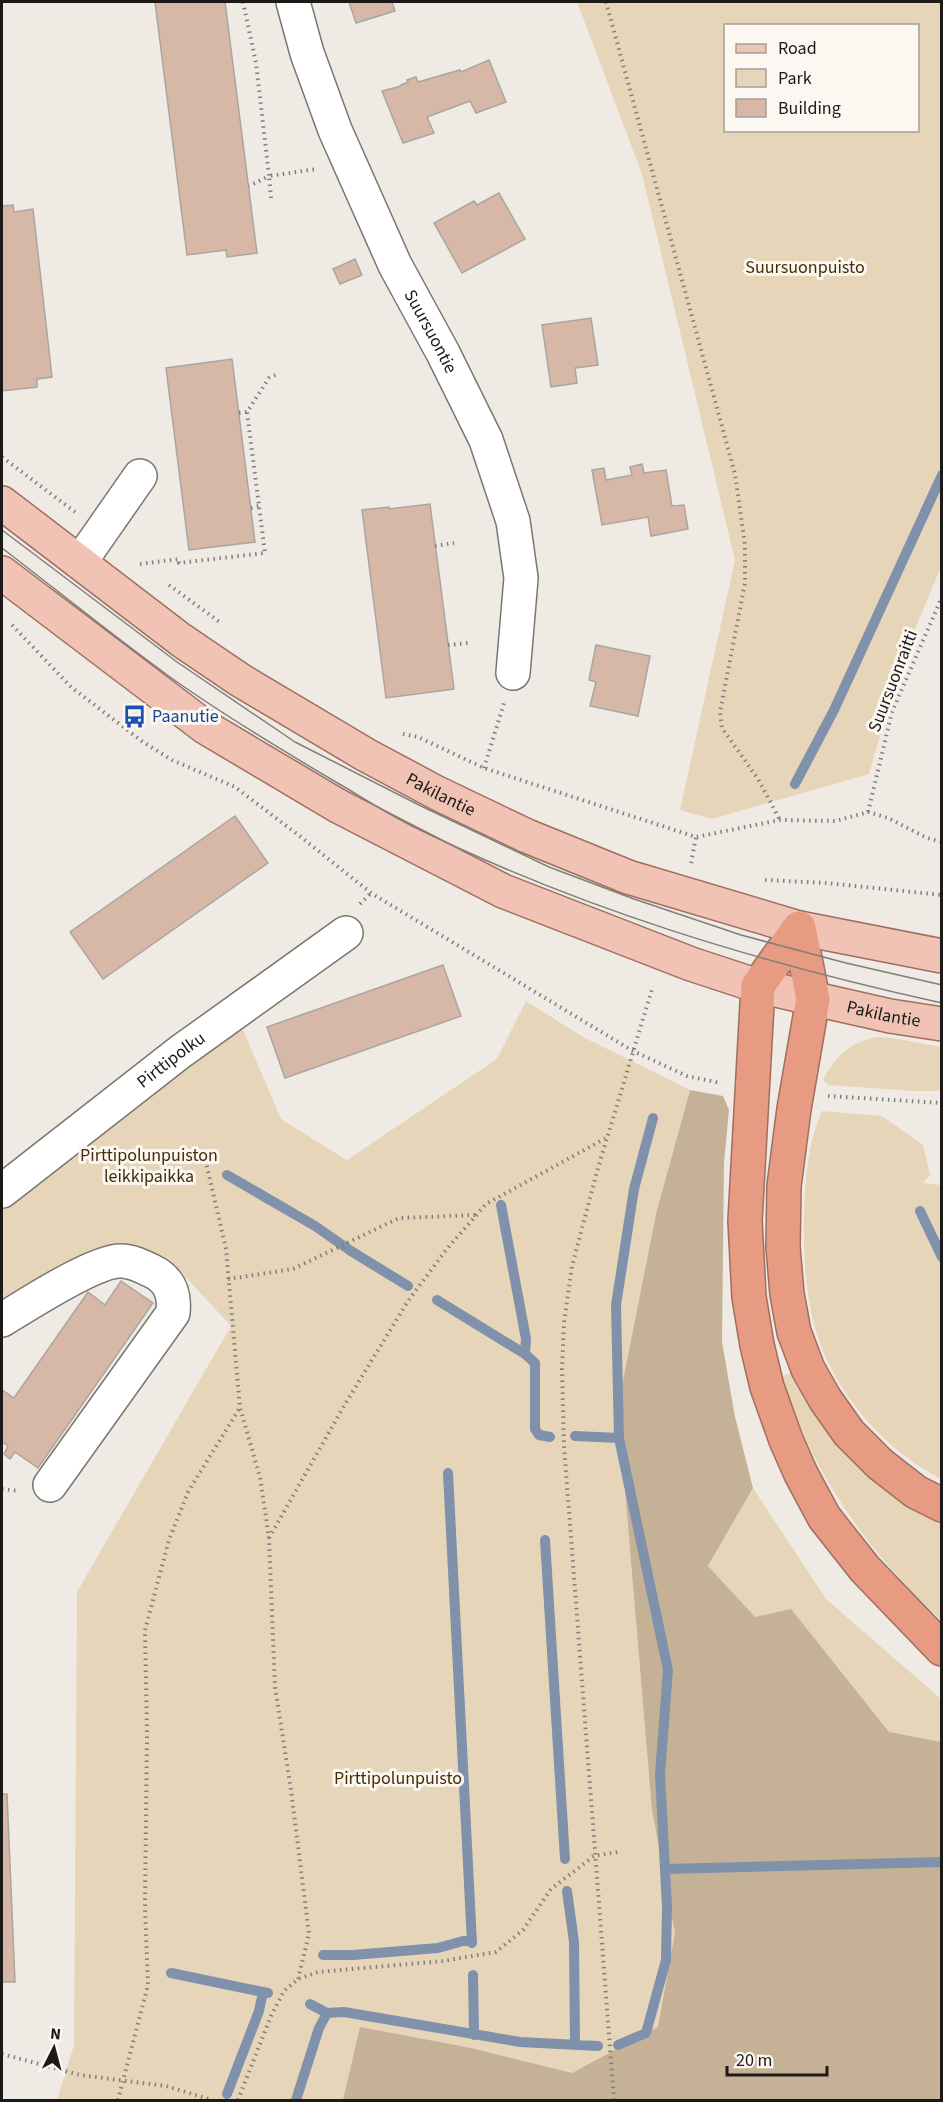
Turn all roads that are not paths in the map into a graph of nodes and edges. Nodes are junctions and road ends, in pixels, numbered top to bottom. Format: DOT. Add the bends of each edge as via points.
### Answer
graph roads {
  1 [pos="293,2"];
  2 [pos="140,476"];
  3 [pos="2,503"];
  4 [pos="80,562"];
  5 [pos="2,573"];
  6 [pos="513,673"];
  7 [pos="799,928"];
  8 [pos="346,933"];
  9 [pos="942,956"];
  10 [pos="758,986"];
  11 [pos="813,999"];
  12 [pos="942,1024"];
  13 [pos="2,1191"];
  14 [pos="2,1320"];
  15 [pos="50,1485"];
  16 [pos="942,1505"];
  17 [pos="942,1649"];
  1 -- 6 [label="street, Suursuontie" via="335,130 395,266 486,440 513,521 521,578"];
  2 -- 4 [label="street"];
  3 -- 4 [label="main road, Pakilantie"];
  4 -- 7 [label="main road, Pakilantie" via="240,680 437,793 527,836 628,877"];
  5 -- 10 [label="main road, Pakilantie" via="205,727 338,806 502,891"];
  7 -- 9 [label="main road, Pakilantie"];
  7 -- 10 [label="highway"];
  7 -- 11 [label="highway"];
  8 -- 13 [label="street, Pirttipolku" via="180,1052"];
  10 -- 11 [label="main road, Pakilantie"];
  10 -- 17 [label="highway" via="745,1221 749,1297 767,1388 801,1474 824,1517 865,1569"];
  11 -- 12 [label="main road, Pakilantie"];
  11 -- 16 [label="highway" via="784,1186 783,1247 794,1332 808,1369 849,1433 916,1492"];
  14 -- 15 [label="street" via="92,1268 120,1260 161,1276 175,1297 174,1313"];
}
